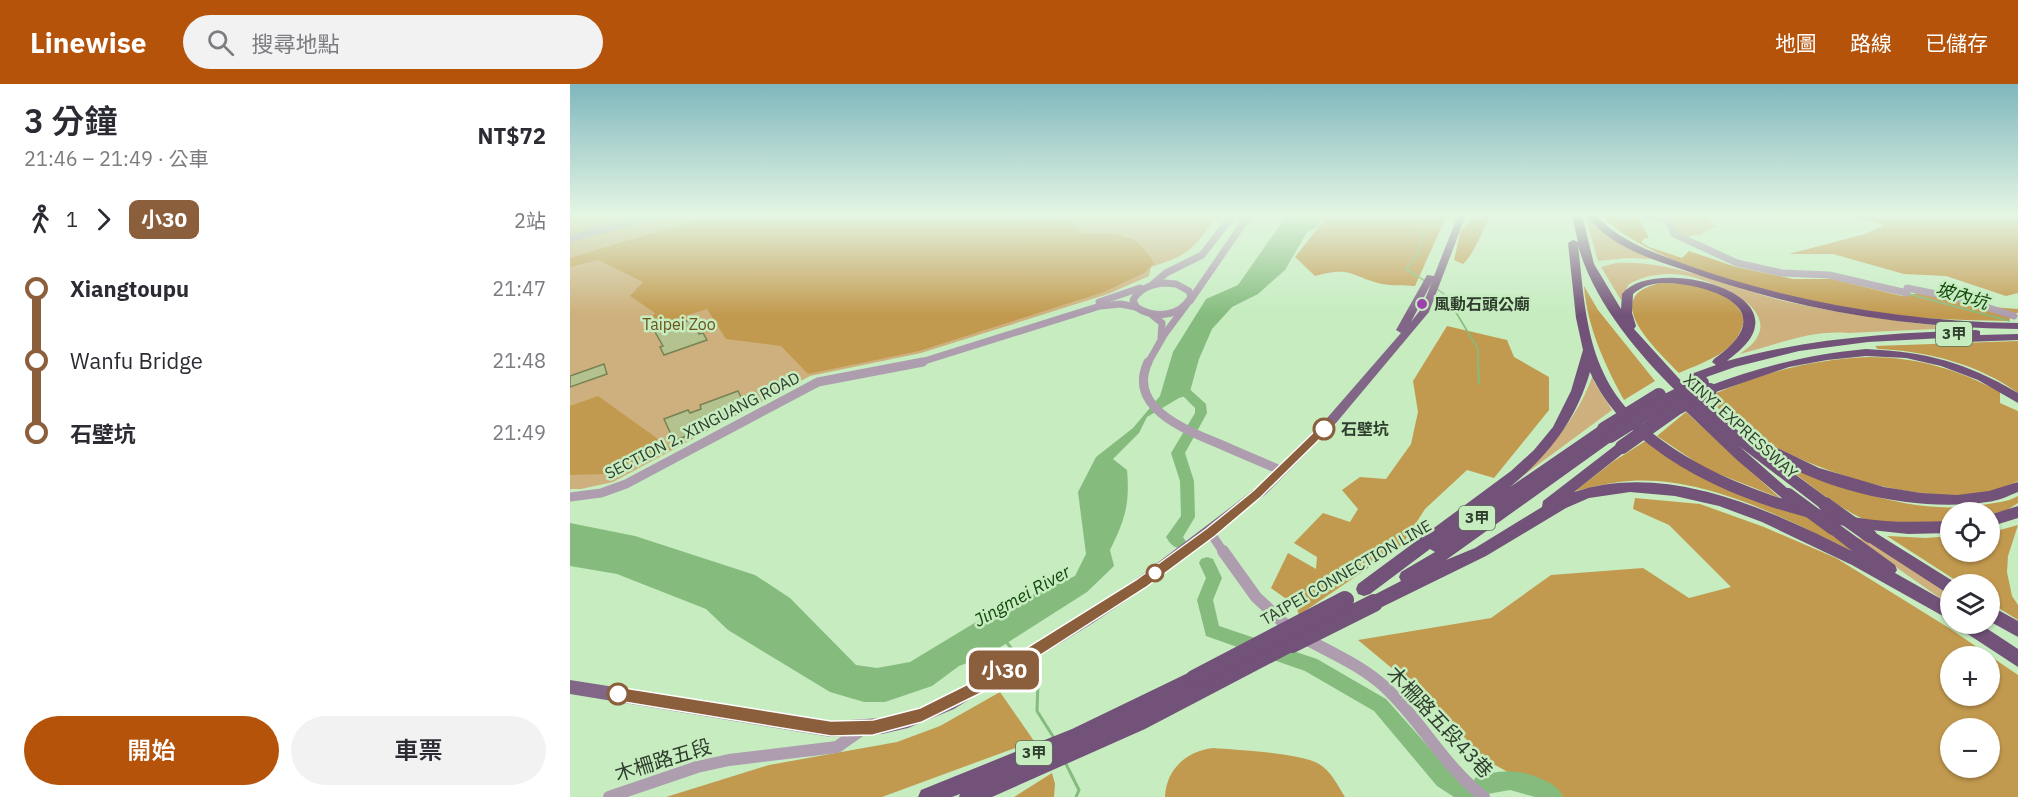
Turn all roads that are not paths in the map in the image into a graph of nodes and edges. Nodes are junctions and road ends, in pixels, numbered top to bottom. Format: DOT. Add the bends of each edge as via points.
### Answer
graph roads {
  1 [pos="1207,248"];
  2 [pos="1225,248"];
  3 [pos="1444,248"];
  4 [pos="1447,248"];
  5 [pos="1573,248"];
  6 [pos="1576,248"];
  7 [pos="1583,248"];
  8 [pos="1636,248"];
  9 [pos="1704,248"];
  10 [pos="1150,285"];
  11 [pos="1428,290"];
  12 [pos="1189,302"];
  13 [pos="1136,307"];
  14 [pos="1150,314"];
  15 [pos="1055,319"];
  16 [pos="2016,321"];
  17 [pos="2018,331"];
  18 [pos="2018,337"];
  19 [pos="1892,338"];
  20 [pos="1160,342"];
  21 [pos="1589,347"];
  22 [pos="1653,360"];
  23 [pos="1702,383"];
  24 [pos="2018,399"];
  25 [pos="1702,407"];
  26 [pos="1282,471"];
  27 [pos="2018,487"];
  28 [pos="570,497"];
  29 [pos="2018,512"];
  30 [pos="2000,518"];
  31 [pos="1940,527"];
  32 [pos="1517,528"];
  33 [pos="1210,532"];
  34 [pos="1940,582"];
  35 [pos="1370,596"];
  36 [pos="1935,603"];
  37 [pos="1940,606"];
  38 [pos="2000,619"];
  39 [pos="2018,630"];
  40 [pos="1981,634"];
  41 [pos="2018,659"];
  42 [pos="1198,685"];
  43 [pos="570,687"];
  44 [pos="864,728"];
  45 [pos="1085,739"];
  46 [pos="609,797"];
  47 [pos="928,797"];
  48 [pos="969,797"];
  49 [pos="1484,797"];
  1 -- 10 [label="street, SECTION 2, XINGUANG ROAD"];
  2 -- 12 [label="street"];
  3 -- 11 [label="main road"];
  4 -- 11 [label="main road"];
  5 -- 21 [label="highway"];
  6 -- 36 [label="highway, XINYI EXPRESSWAY, bridge" via="1602,304 1631,344 1693,412 1788,495"];
  7 -- 22 [label="highway, XINYI EXPRESSWAY" via="1593,273 1633,338"];
  8 -- 16 [label="highway" via="1762,293 1880,315 1968,325"];
  9 -- 16 [label="street" via="1737,263 1782,273 1829,275 1907,293 1907,288 1930,291 1982,304"];
  10 -- 12 [label="street" via="1182,286 1191,294"];
  10 -- 13 [label="street" via="1134,296"];
  10 -- 15 [label="street, SECTION 2, XINGUANG ROAD"];
  11 -- 26 [label="main road" via="1428,306 1417,313 1332,420"];
  12 -- 14 [label="street" via="1172,313"];
  12 -- 20 [label="street"];
  13 -- 14 [label="street"];
  13 -- 15 [label="street, SECTION 2, XINGUANG ROAD" via="1110,304"];
  14 -- 20 [label="street" via="1162,323"];
  15 -- 28 [label="street, SECTION 2, XINGUANG ROAD" via="912,364 819,382 626,484 601,493"];
  17 -- 19 [label="highway, TAIPEI CONNECTION LINE / 3甲"];
  18 -- 19 [label="highway, TAIPEI CONNECTION LINE / 3甲"];
  19 -- 23 [label="highway, TAIPEI CONNECTION LINE / 3甲" via="1801,351"];
  20 -- 26 [label="street" via="1142,378 1150,404 1161,416"];
  21 -- 31 [label="highway" via="1604,388 1618,406 1665,449 1715,479 1775,503 1853,521 1908,529"];
  21 -- 35 [label="highway" via="1582,381 1557,432 1491,494"];
  22 -- 23 [label="highway" via="1630,328 1627,294 1640,284 1664,280 1711,288 1739,303 1750,317 1750,325 1741,343"];
  22 -- 25 [label="highway, XINYI EXPRESSWAY"];
  23 -- 24 [label="highway" via="1803,359 1907,354 1955,365"];
  23 -- 32 [label="highway, bridge" via="1677,408"];
  23 -- 35 [label="highway, TAIPEI CONNECTION LINE / 3甲, bridge" via="1607,432 1426,566"];
  25 -- 27 [label="highway" via="1784,459 1858,486 1944,500 1990,497"];
  25 -- 34 [label="highway, XINYI EXPRESSWAY, bridge" via="1825,504"];
  26 -- 33 [label="main road"];
  29 -- 30 [label="highway"];
  32 -- 35 [label="highway" via="1484,550"];
  32 -- 36 [label="highway" via="1588,493 1642,487 1691,492 1780,524"];
  33 -- 44 [label="main road" via="1088,619 960,697 908,720"];
  33 -- 49 [label="street, 木柵路五段43巷" via="1239,576 1275,618 1378,681 1446,762"];
  35 -- 42 [label="highway, TAIPEI CONNECTION LINE / 3甲, bridge" via="1292,644"];
  35 -- 42 [label="highway, TAIPEI CONNECTION LINE / 3甲, bridge" via="1345,600"];
  36 -- 37 [label="highway, XINYI EXPRESSWAY"];
  38 -- 39 [label="highway"];
  40 -- 41 [label="highway"];
  42 -- 45 [label="highway, TAIPEI CONNECTION LINE / 3甲"];
  43 -- 44 [label="main road" via="810,726"];
  44 -- 46 [label="street, 木柵路五段" via="837,747 697,767"];
  45 -- 47 [label="highway, TAIPEI CONNECTION LINE / 3甲"];
  45 -- 48 [label="highway, TAIPEI CONNECTION LINE / 3甲" via="1011,780"];
}
